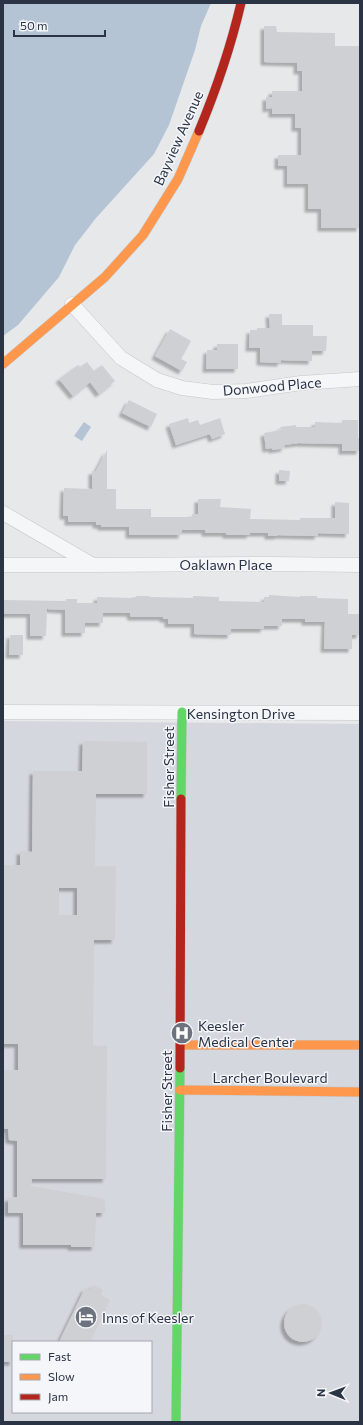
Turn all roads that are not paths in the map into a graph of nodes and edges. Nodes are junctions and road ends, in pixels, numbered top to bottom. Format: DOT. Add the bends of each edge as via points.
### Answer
graph roads {
  1 [pos="241,3"];
  2 [pos="72,304"];
  3 [pos="3,364"];
  4 [pos="360,379"];
  5 [pos="3,513"];
  6 [pos="3,565"];
  7 [pos="93,565"];
  8 [pos="360,565"];
  9 [pos="3,712"];
  10 [pos="182,712"];
  11 [pos="360,713"];
  12 [pos="180,1044"];
  13 [pos="360,1045"];
  14 [pos="180,1090"];
  15 [pos="360,1092"];
  16 [pos="176,1422"];
  1 -- 2 [label="street, Bayview Avenue" via="210,105 178,179 143,235 105,277"];
  2 -- 3 [label="street, Bayview Avenue"];
  2 -- 4 [label="street, Donwood Place" via="121,358 157,380 182,388 213,392 246,391 301,383"];
  5 -- 7 [label="street"];
  6 -- 7 [label="street, Oaklawn Place"];
  7 -- 8 [label="street, Oaklawn Place"];
  9 -- 10 [label="street, Kensington Drive"];
  10 -- 11 [label="street, Kensington Drive"];
  10 -- 12 [label="street, Fisher Street"];
  12 -- 13 [label="street"];
  12 -- 14 [label="street, Fisher Street"];
  14 -- 15 [label="street, Larcher Boulevard"];
  14 -- 16 [label="street, Fisher Street"];
}
